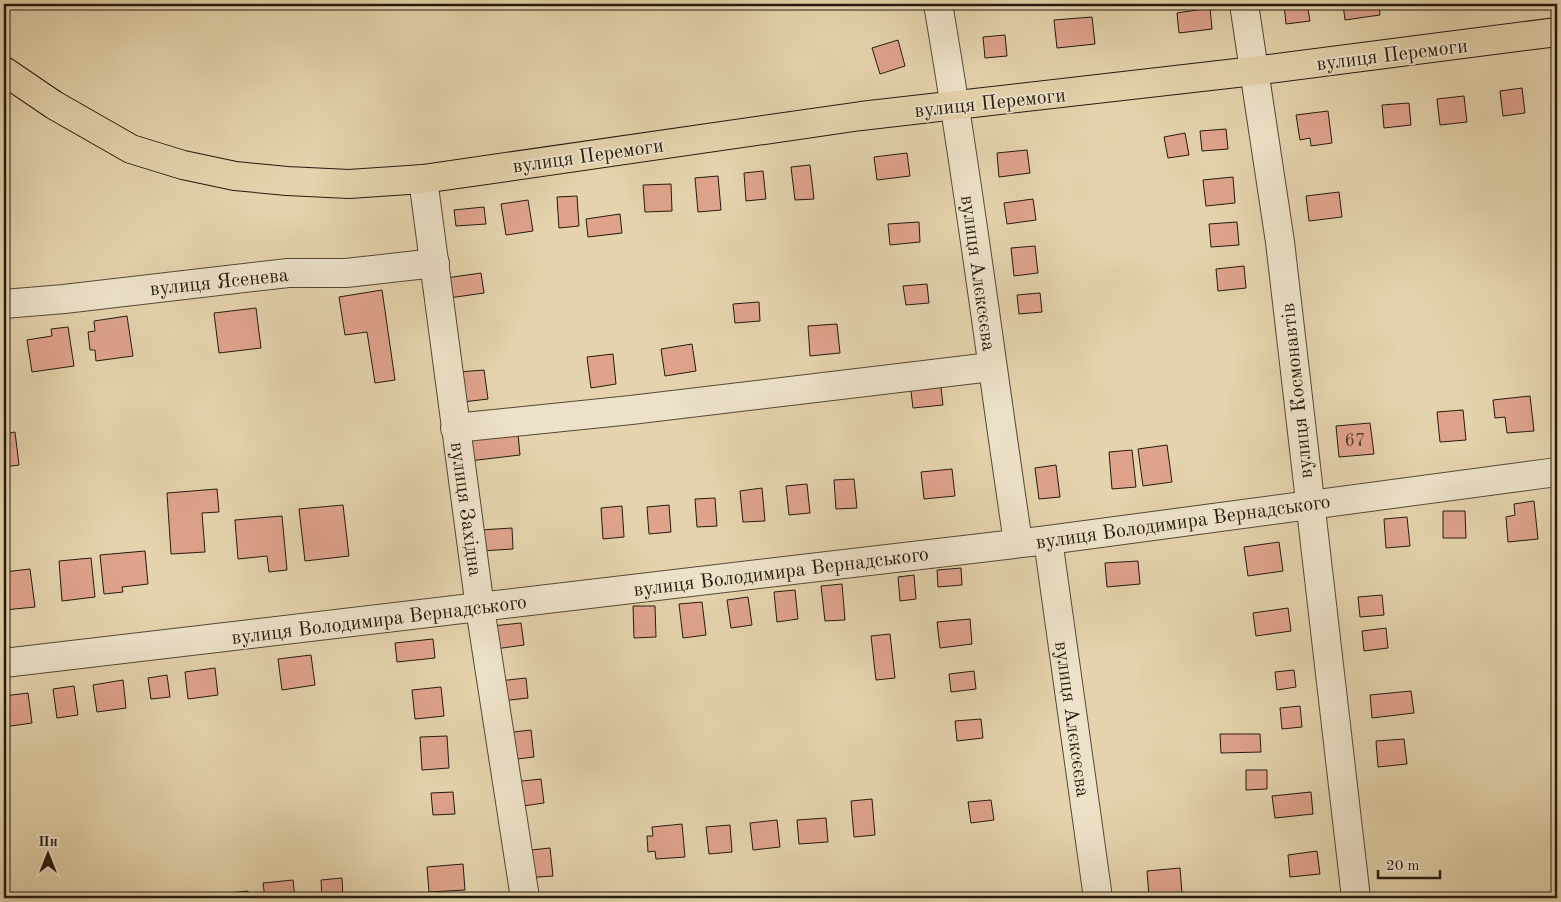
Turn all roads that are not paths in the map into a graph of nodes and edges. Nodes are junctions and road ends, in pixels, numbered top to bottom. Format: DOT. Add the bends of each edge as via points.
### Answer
graph roads {
  1 [pos="938,4"];
  2 [pos="1244,4"];
  3 [pos="1557,32"];
  4 [pos="4,71"];
  5 [pos="1254,72"];
  6 [pos="956,106"];
  7 [pos="423,179"];
  8 [pos="435,263"];
  9 [pos="4,304"];
  10 [pos="992,367"];
  11 [pos="455,428"];
  12 [pos="1557,472"];
  13 [pos="1309,504"];
  14 [pos="1048,540"];
  15 [pos="1018,542"];
  16 [pos="480,608"];
  17 [pos="4,663"];
  18 [pos="525,898"];
  19 [pos="1098,898"];
  20 [pos="1356,898"];
  1 -- 6 [label="street, вулиця Алєксєєва"];
  2 -- 5 [label="street, вулиця Космонавтів"];
  3 -- 5 [label="main road, вулиця Перемоги"];
  4 -- 7 [label="main road, вулиця Перемоги" via="54,105 132,149 183,165 234,176 287,181 349,184"];
  5 -- 6 [label="main road, вулиця Перемоги"];
  5 -- 13 [label="street, вулиця Космонавтів" via="1280,242"];
  6 -- 7 [label="main road, вулиця Перемоги" via="861,116"];
  6 -- 10 [label="street, вулиця Алєксєєва"];
  7 -- 8 [label="street, вулиця Західна"];
  8 -- 9 [label="street, вулиця Ясенева" via="346,273 288,273"];
  8 -- 11 [label="street, вулиця Західна"];
  10 -- 11 [label="street"];
  10 -- 15 [label="street, вулиця Алєксєєва"];
  11 -- 16 [label="street, вулиця Західна"];
  12 -- 13 [label="street, вулиця Володимира Вернадського"];
  13 -- 14 [label="street, вулиця Володимира Вернадського"];
  13 -- 20 [label="street, вулиця Космонавтів"];
  14 -- 15 [label="street, вулиця Володимира Вернадського"];
  14 -- 19 [label="street, вулиця Алєксєєва"];
  15 -- 16 [label="street, вулиця Володимира Вернадського"];
  16 -- 17 [label="street, вулиця Володимира Вернадського"];
  16 -- 18 [label="street, вулиця Західна"];
}
